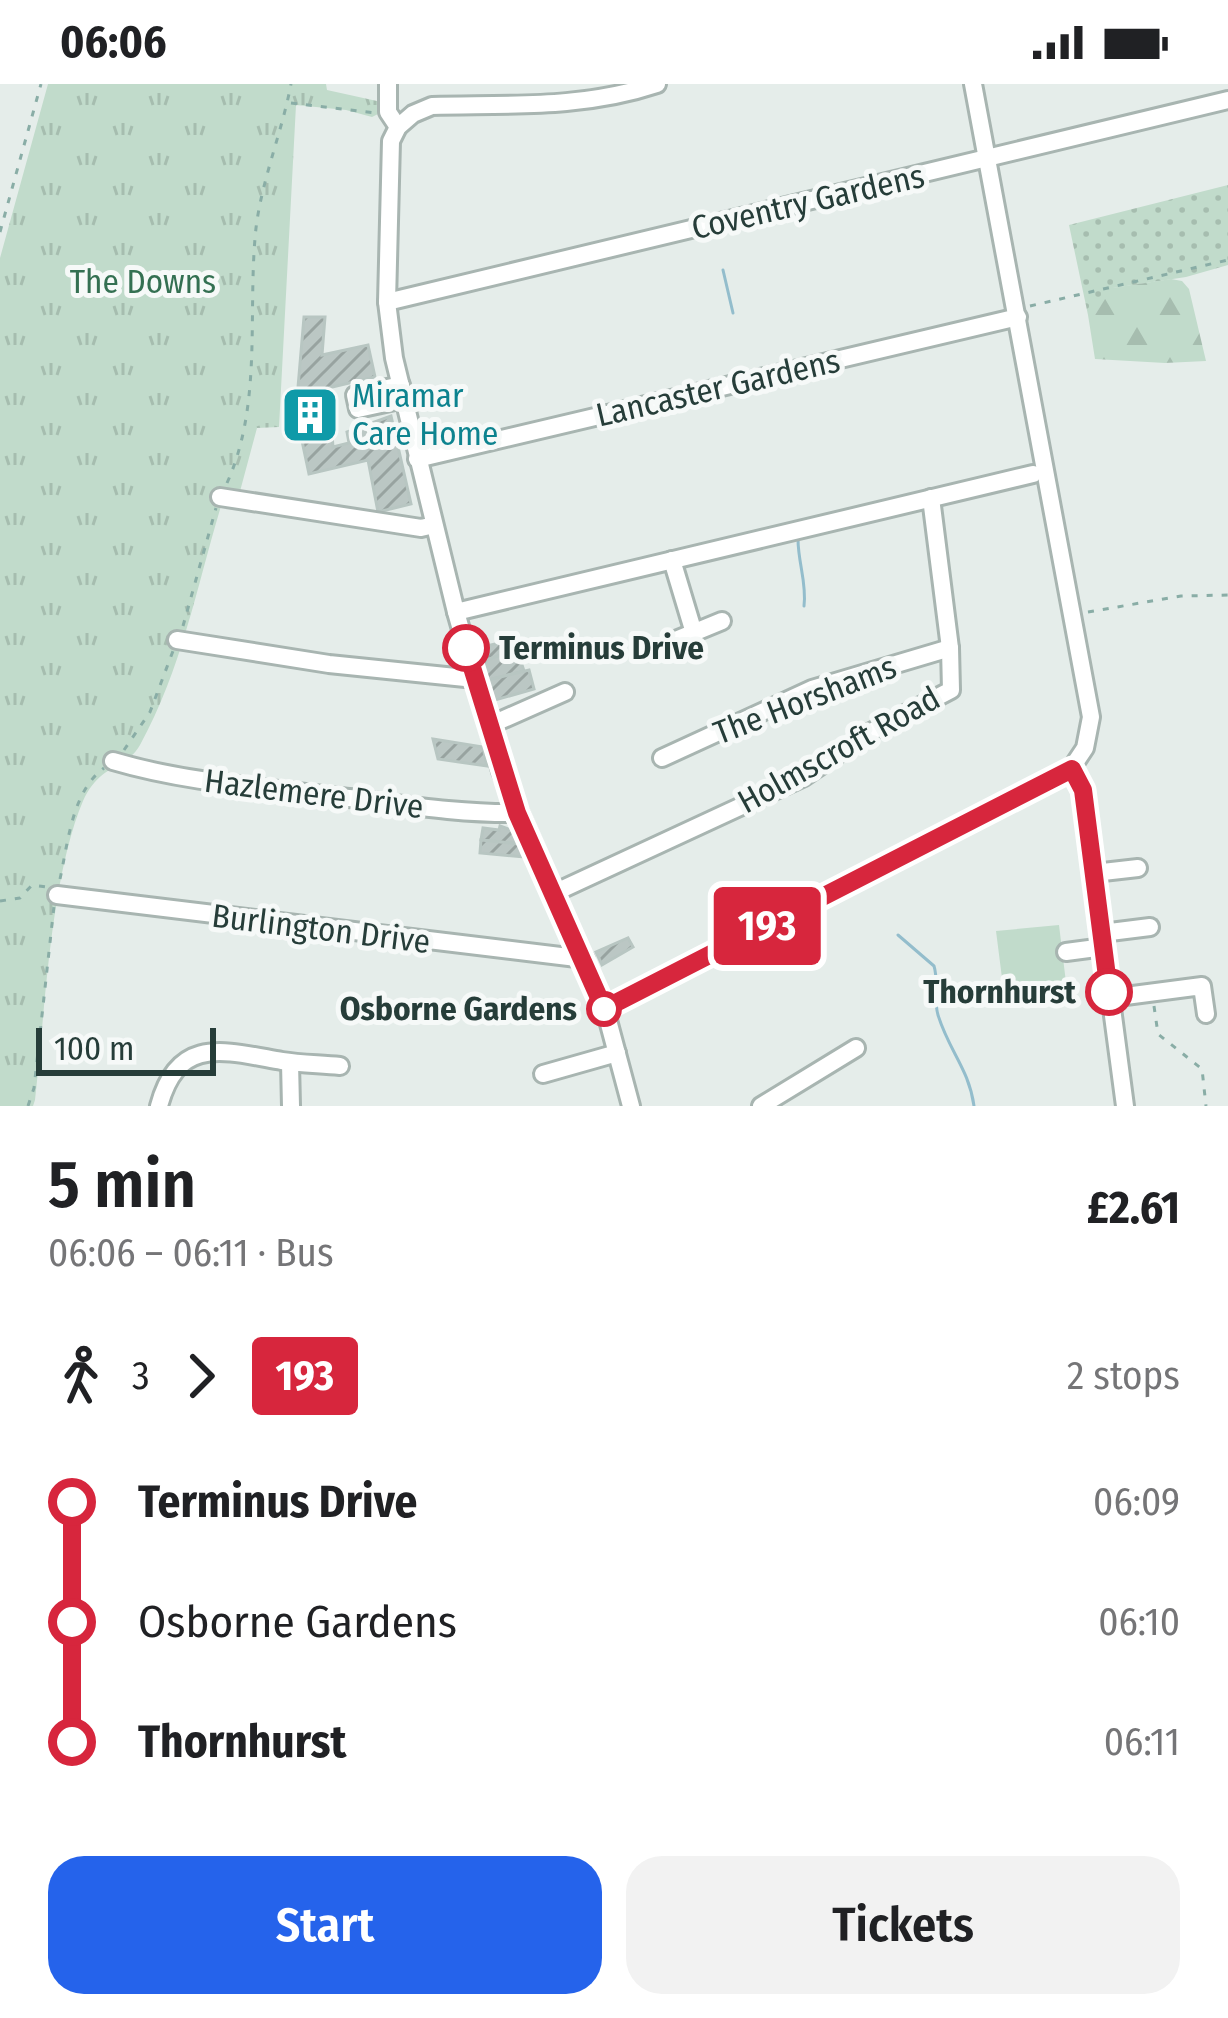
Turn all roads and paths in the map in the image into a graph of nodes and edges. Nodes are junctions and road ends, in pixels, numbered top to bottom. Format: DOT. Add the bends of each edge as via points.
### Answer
graph roads {
  1 [pos="41,84"];
  2 [pos="291,84"];
  3 [pos="388,84"];
  4 [pos="657,84"];
  5 [pos="976,85"];
  6 [pos="622,90"];
  7 [pos="1228,100"];
  8 [pos="287,103"];
  9 [pos="389,119"];
  10 [pos="988,160"];
  11 [pos="0,232"];
  12 [pos="1228,260"];
  13 [pos="387,302"];
  14 [pos="1017,313"];
  15 [pos="417,459"];
  16 [pos="1033,474"];
  17 [pos="220,497"];
  18 [pos="931,498"];
  19 [pos="434,525"];
  20 [pos="672,560"];
  21 [pos="1228,595"];
  22 [pos="456,612"];
  23 [pos="1074,614"];
  24 [pos="722,620"];
  25 [pos="694,633"];
  26 [pos="177,640"];
  27 [pos="670,642"];
  28 [pos="950,648"];
  29 [pos="475,679"];
  30 [pos="565,692"];
  31 [pos="488,726"];
  32 [pos="662,758"];
  33 [pos="113,761"];
  34 [pos="1072,769"];
  35 [pos="517,813"];
  36 [pos="1138,868"];
  37 [pos="1094,873"];
  38 [pos="554,893"];
  39 [pos="57,895"];
  40 [pos="0,901"];
  41 [pos="1150,927"];
  42 [pos="1103,940"];
  43 [pos="1066,952"];
  44 [pos="585,959"];
  45 [pos="1152,993"];
  46 [pos="1110,998"];
  47 [pos="604,1009"];
  48 [pos="1206,1014"];
  49 [pos="856,1048"];
  50 [pos="616,1053"];
  51 [pos="290,1063"];
  52 [pos="340,1066"];
  53 [pos="543,1074"];
  54 [pos="28,1106"];
  55 [pos="159,1106"];
  56 [pos="291,1106"];
  57 [pos="631,1106"];
  58 [pos="761,1106"];
  59 [pos="1125,1106"];
  60 [pos="1206,1106"];
  1 -- 11 [label="path"];
  2 -- 8 [label="path"];
  3 -- 9 [label="street"];
  4 -- 6 [label="street"];
  5 -- 10 [label="street"];
  6 -- 9 [label="street" via="516,107 431,106"];
  7 -- 10 [label="street, Coventry Gardens"];
  8 -- 9 [label="path"];
  8 -- 17 [label="path" via="256,224 253,357 240,450"];
  9 -- 13 [label="street"];
  10 -- 13 [label="street, Coventry Gardens"];
  10 -- 14 [label="street"];
  12 -- 14 [label="path"];
  13 -- 15 [label="street"];
  14 -- 15 [label="street, Lancaster Gardens"];
  14 -- 23 [label="street"];
  15 -- 19 [label="street"];
  16 -- 18 [label="street"];
  17 -- 19 [label="street"];
  17 -- 26 [label="path"];
  18 -- 20 [label="street"];
  18 -- 28 [label="street, Holmscroft Road"];
  19 -- 22 [label="street"];
  20 -- 22 [label="street"];
  20 -- 25 [label="street"];
  21 -- 23 [label="path"];
  22 -- 29 [label="street"];
  23 -- 34 [label="street" via="1091,717"];
  24 -- 25 [label="street"];
  25 -- 27 [label="street"];
  26 -- 29 [label="street"];
  26 -- 33 [label="path" via="150,712"];
  28 -- 32 [label="street, The Horshams" via="812,689"];
  28 -- 38 [label="street, Holmscroft Road" via="951,690 932,703 804,777"];
  29 -- 31 [label="street"];
  30 -- 31 [label="street"];
  31 -- 35 [label="street"];
  33 -- 35 [label="street, Hazlemere Drive" via="263,788"];
  33 -- 40 [label="path" via="79,802 58,889 32,885 20,898"];
  34 -- 37 [label="street" via="1083,790"];
  34 -- 47 [label="street"];
  35 -- 38 [label="street"];
  36 -- 37 [label="street"];
  37 -- 42 [label="street"];
  38 -- 44 [label="street"];
  39 -- 44 [label="street, Burlington Drive"];
  39 -- 54 [label="path"];
  41 -- 42 [label="street"];
  42 -- 43 [label="street"];
  42 -- 46 [label="street"];
  44 -- 47 [label="street"];
  45 -- 46 [label="street"];
  45 -- 48 [label="street" via="1202,986"];
  45 -- 60 [label="path" via="1158,1034 1202,1069"];
  46 -- 59 [label="street"];
  47 -- 50 [label="street"];
  49 -- 58 [label="street"];
  50 -- 53 [label="street"];
  50 -- 57 [label="street"];
  51 -- 52 [label="street"];
  51 -- 55 [label="street" via="206,1050 182,1060"];
  51 -- 56 [label="street"];
}
